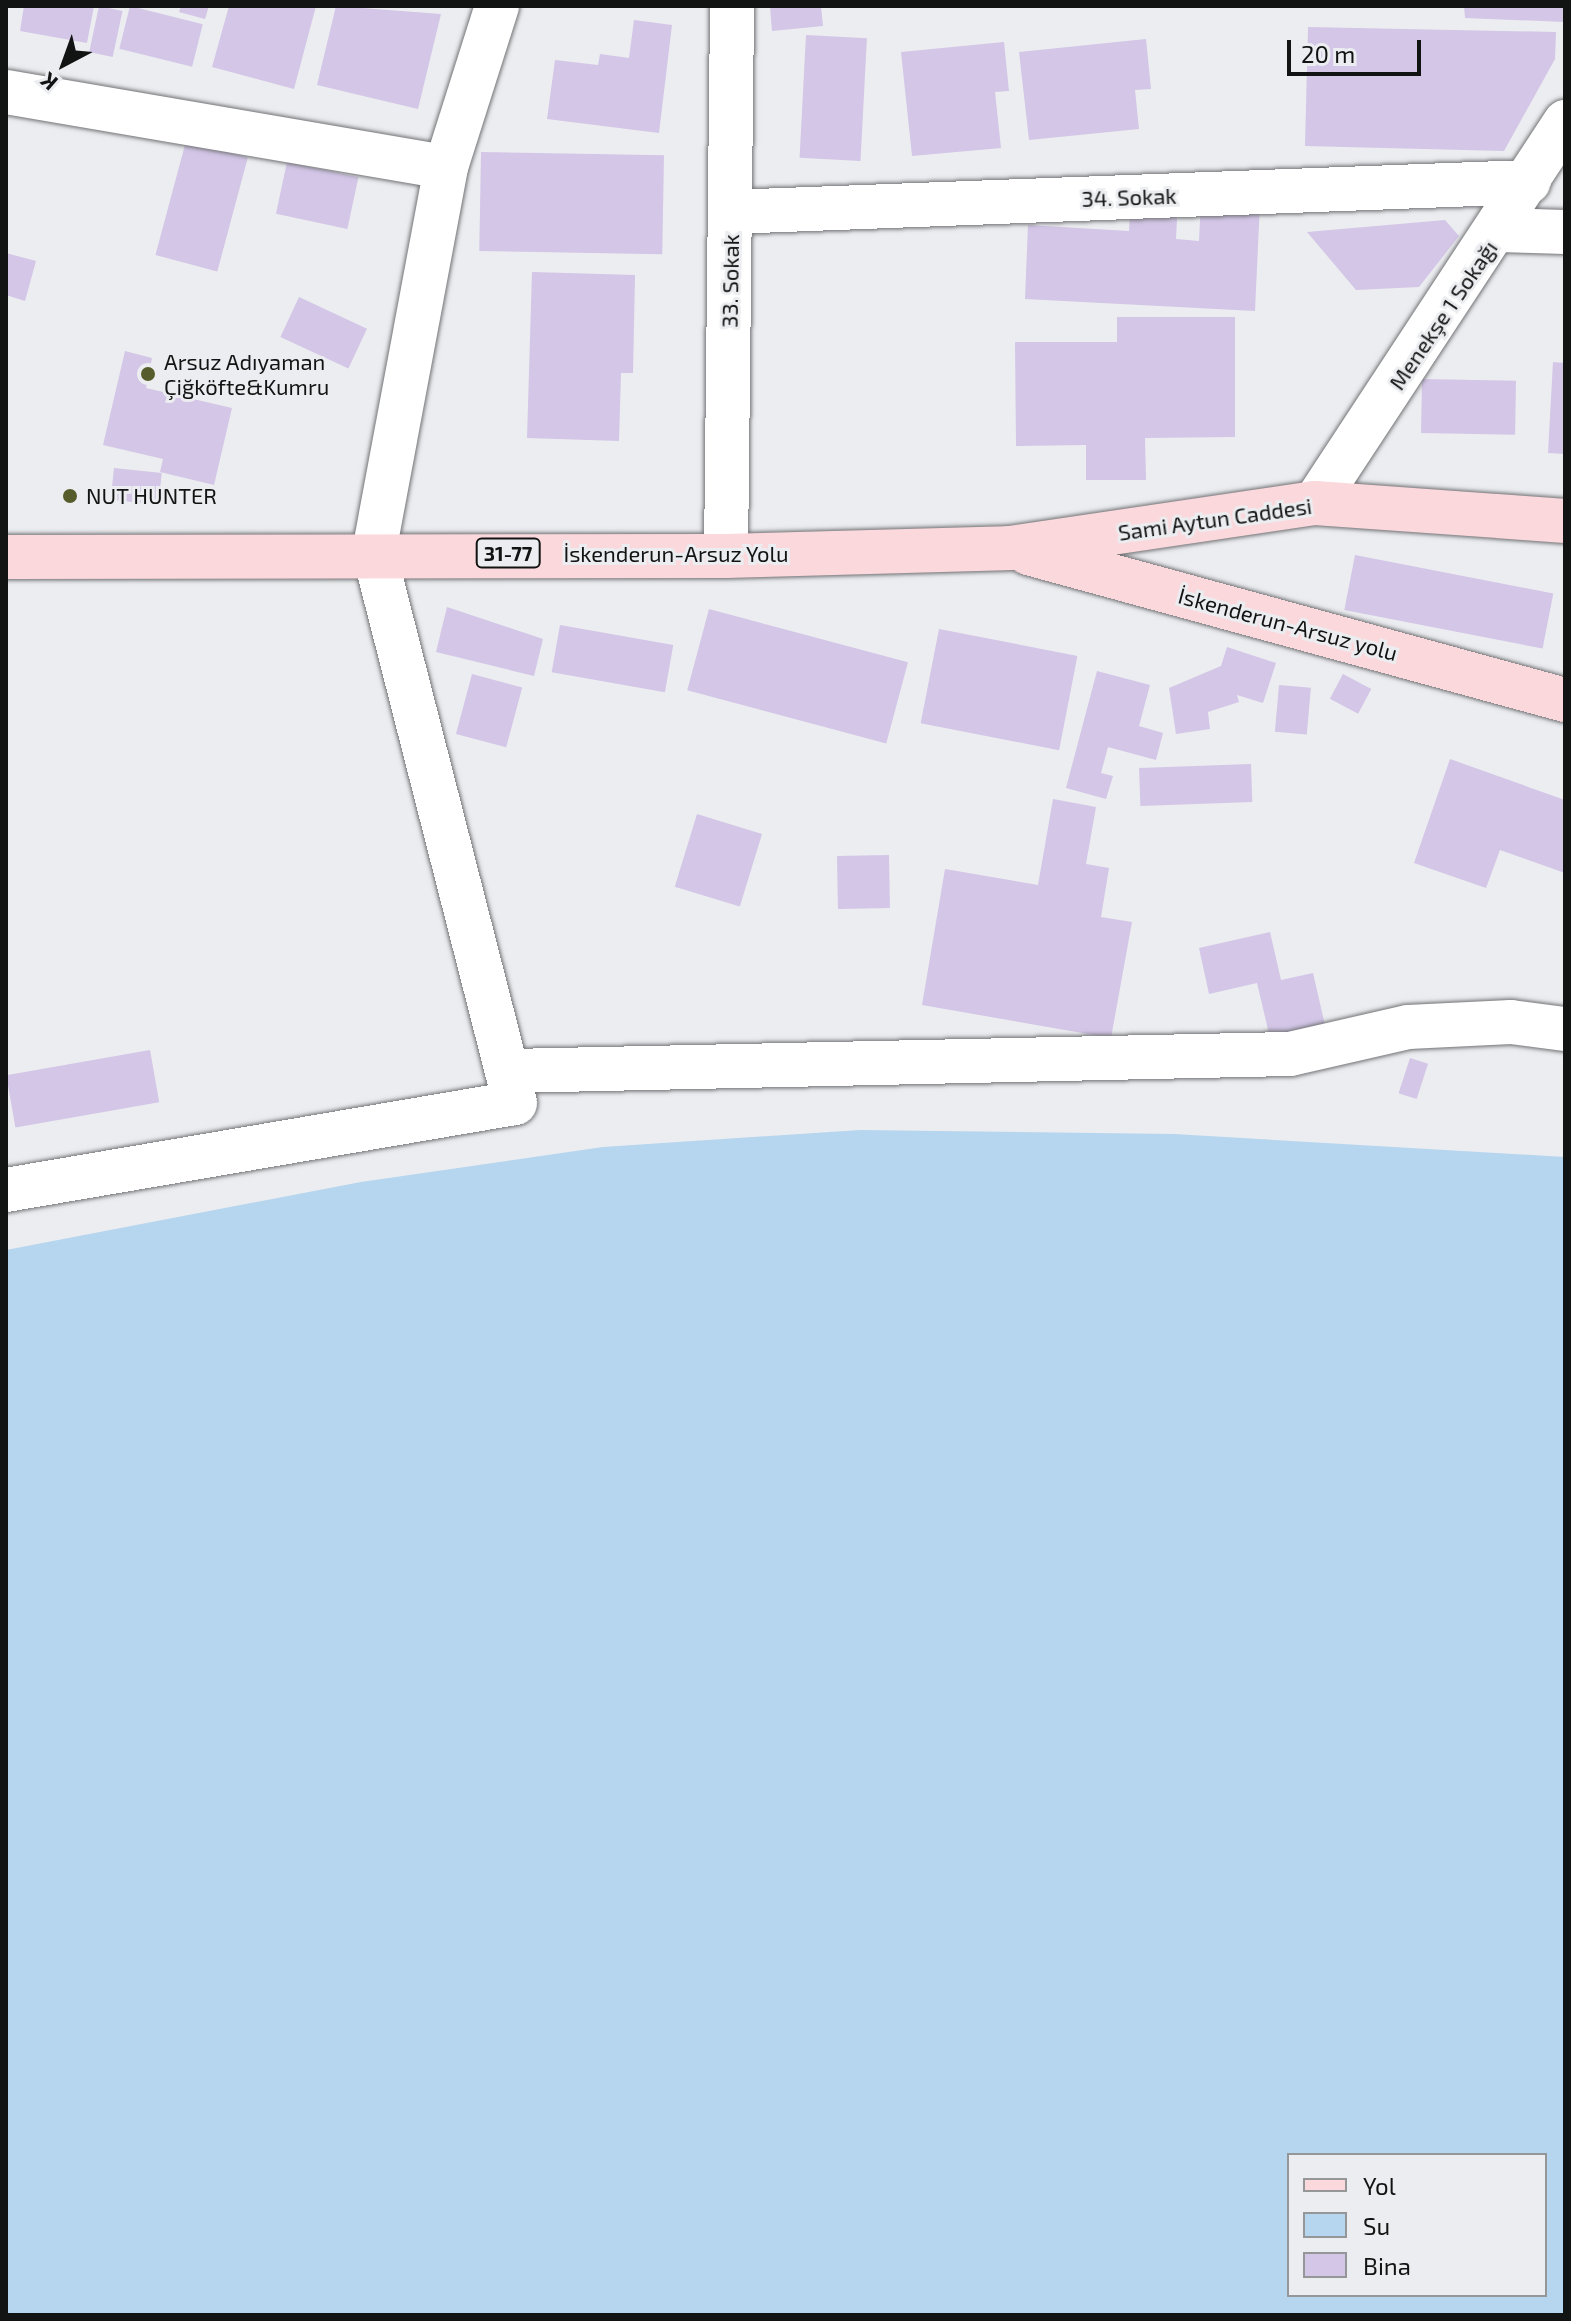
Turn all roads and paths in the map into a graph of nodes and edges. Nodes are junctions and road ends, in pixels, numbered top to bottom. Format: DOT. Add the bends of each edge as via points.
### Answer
graph roads {
  1 [pos="497,6"];
  2 [pos="732,6"];
  3 [pos="6,92"];
  4 [pos="1565,122"];
  5 [pos="446,167"];
  6 [pos="1528,182"];
  7 [pos="730,212"];
  8 [pos="1500,230"];
  9 [pos="1565,232"];
  10 [pos="1315,503"];
  11 [pos="1565,521"];
  12 [pos="1010,548"];
  13 [pos="374,552"];
  14 [pos="726,556"];
  15 [pos="6,557"];
  16 [pos="1565,700"];
  17 [pos="1565,1029"];
  18 [pos="510,1071"];
  19 [pos="6,1190"];
  1 -- 5 [label="street"];
  2 -- 7 [label="street, 33. Sokak"];
  3 -- 5 [label="street"];
  4 -- 6 [label="street, Menekşe 1 Sokağı"];
  5 -- 13 [label="street"];
  6 -- 7 [label="street, 34. Sokak"];
  6 -- 8 [label="street, Menekşe 1 Sokağı"];
  7 -- 14 [label="street, 33. Sokak"];
  8 -- 9 [label="street"];
  8 -- 10 [label="street, Menekşe 1 Sokağı"];
  10 -- 11 [label="main road, Sami Aytun Caddesi"];
  10 -- 12 [label="main road, Sami Aytun Caddesi"];
  12 -- 14 [label="main road, İskenderun-Arsuz Yolu / 31-77"];
  12 -- 16 [label="main road, İskenderun-Arsuz yolu / 31-77"];
  13 -- 14 [label="main road, İskenderun-Arsuz Yolu / 31-77"];
  13 -- 15 [label="main road, İskenderun-Arsuz Yolu / 31-77"];
  13 -- 18 [label="street"];
  17 -- 18 [label="street" via="1511,1022 1408,1027 1290,1054"];
  18 -- 19 [label="street" via="515,1103"];
}
